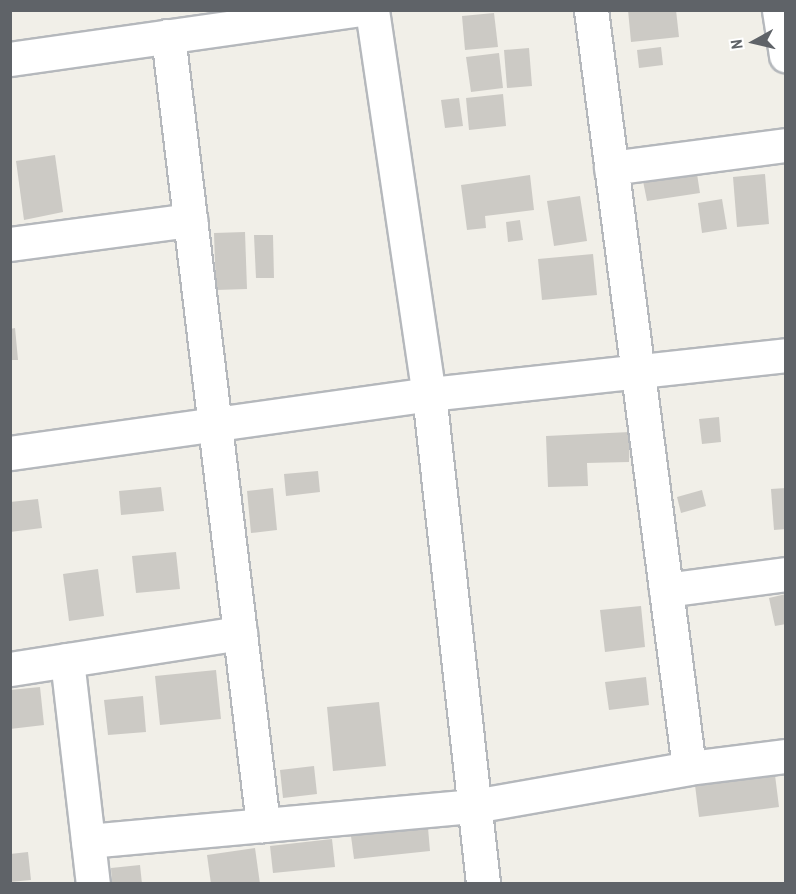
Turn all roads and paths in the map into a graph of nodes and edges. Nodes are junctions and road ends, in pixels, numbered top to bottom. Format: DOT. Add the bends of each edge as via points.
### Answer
graph roads {
  1 [pos="356,10"];
  2 [pos="372,10"];
  3 [pos="591,10"];
  4 [pos="778,10"];
  5 [pos="168,36"];
  6 [pos="786,55"];
  7 [pos="10,59"];
  8 [pos="786,145"];
  9 [pos="612,168"];
  10 [pos="190,220"];
  11 [pos="10,244"];
  12 [pos="786,355"];
  13 [pos="638,371"];
  14 [pos="429,394"];
  15 [pos="215,424"];
  16 [pos="10,453"];
  17 [pos="786,574"];
  18 [pos="666,590"];
  19 [pos="240,633"];
  20 [pos="67,660"];
  21 [pos="10,669"];
  22 [pos="786,756"];
  23 [pos="688,768"];
  24 [pos="474,806"];
  25 [pos="263,825"];
  26 [pos="88,841"];
  27 [pos="93,884"];
  28 [pos="483,884"];
  1 -- 5 [label="street"];
  2 -- 14 [label="street"];
  3 -- 9 [label="street"];
  4 -- 6 [label="street"];
  5 -- 7 [label="street"];
  5 -- 10 [label="street"];
  8 -- 9 [label="street"];
  9 -- 13 [label="street"];
  10 -- 11 [label="street"];
  10 -- 15 [label="street"];
  12 -- 13 [label="street"];
  13 -- 14 [label="street"];
  13 -- 18 [label="street"];
  14 -- 15 [label="street"];
  14 -- 24 [label="street"];
  15 -- 16 [label="street"];
  15 -- 19 [label="street"];
  17 -- 18 [label="street"];
  18 -- 23 [label="street"];
  19 -- 20 [label="street"];
  19 -- 25 [label="street"];
  20 -- 21 [label="street"];
  20 -- 26 [label="street"];
  22 -- 23 [label="street"];
  23 -- 24 [label="street"];
  24 -- 25 [label="street"];
  24 -- 28 [label="street"];
  25 -- 26 [label="street"];
  26 -- 27 [label="street"];
}
